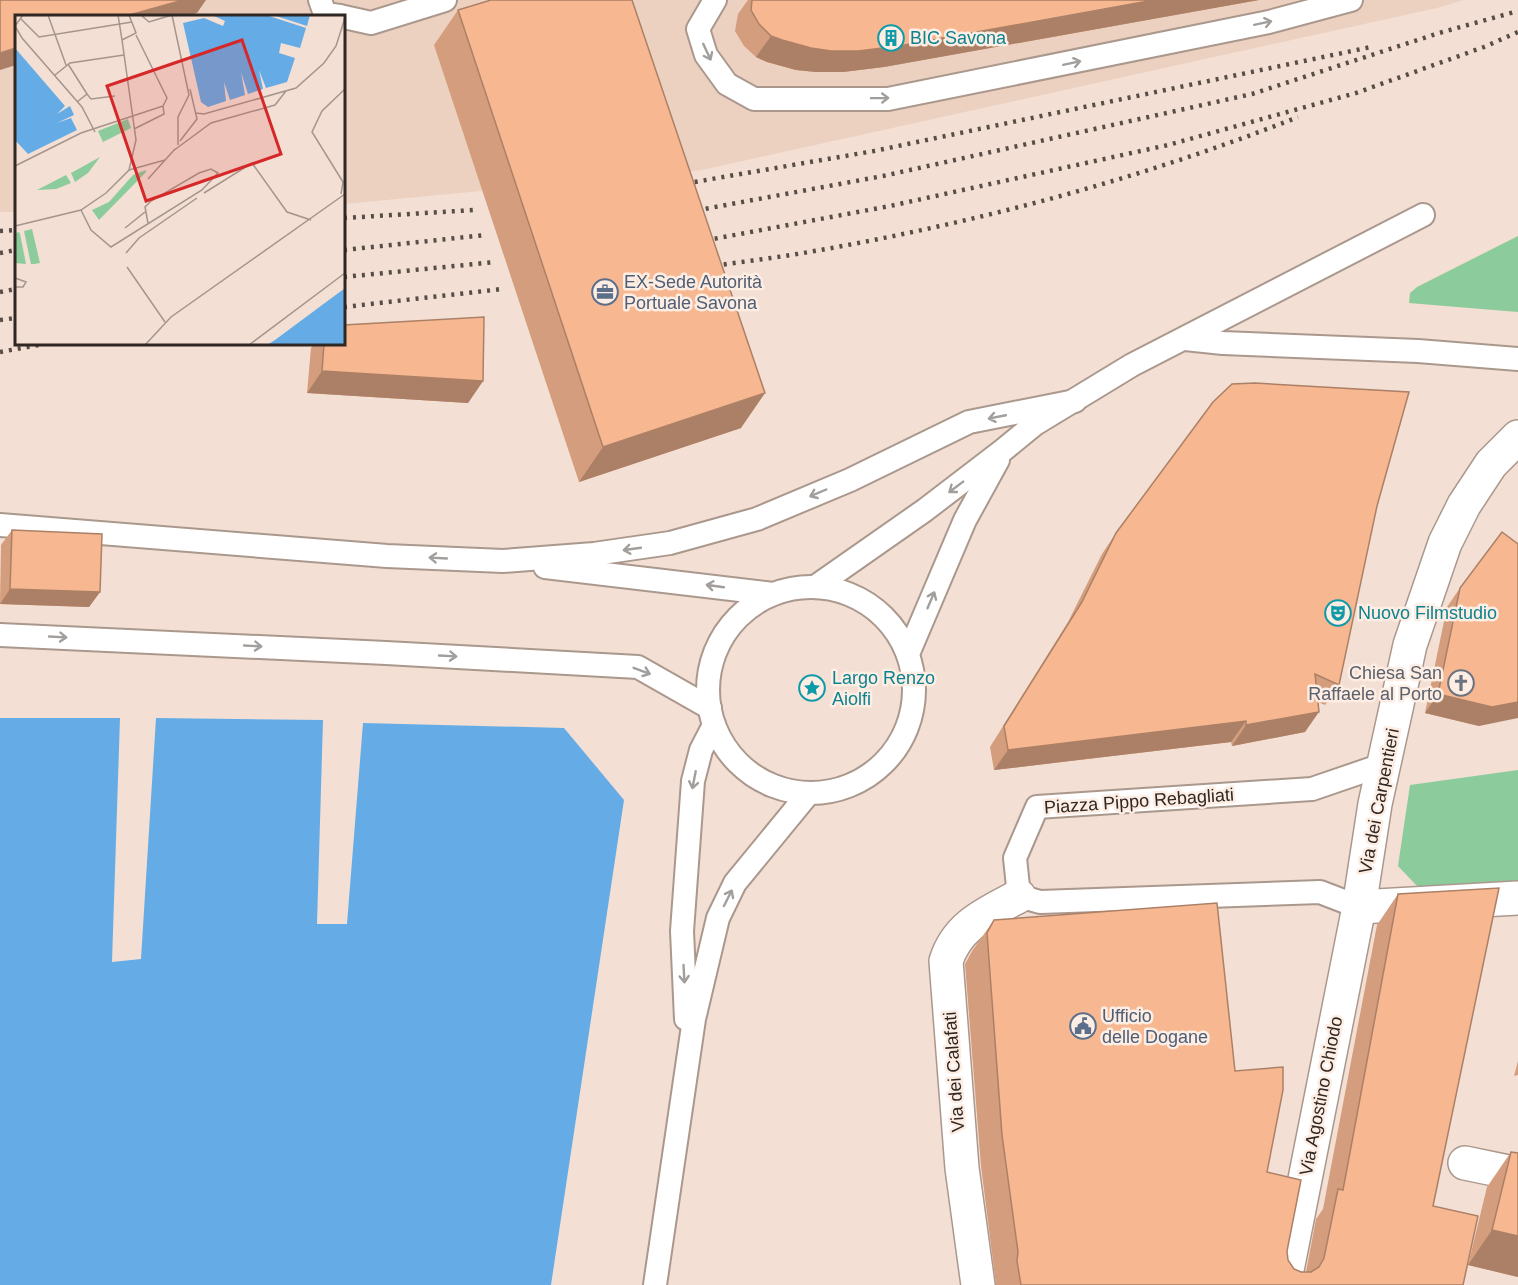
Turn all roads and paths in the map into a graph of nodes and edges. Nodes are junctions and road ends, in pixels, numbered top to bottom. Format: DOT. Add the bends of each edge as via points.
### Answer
graph roads {
  1 [pos="320,0"];
  2 [pos="445,0"];
  3 [pos="715,0"];
  4 [pos="1351,0"];
  5 [pos="330,15"];
  6 [pos="345,18"];
  7 [pos="1423,215"];
  8 [pos="1185,339"];
  9 [pos="1518,359"];
  10 [pos="1075,401"];
  11 [pos="1518,437"];
  12 [pos="1002,452"];
  13 [pos="0,525"];
  14 [pos="503,561"];
  15 [pos="816,587"];
  16 [pos="773,594"];
  17 [pos="0,635"];
  18 [pos="908,654"];
  19 [pos="712,716"];
  20 [pos="1385,764"];
  21 [pos="808,794"];
  22 [pos="1019,896"];
  23 [pos="1518,898"];
  24 [pos="1359,907"];
  25 [pos="688,1056"];
  26 [pos="1465,1163"];
  27 [pos="1518,1173"];
  28 [pos="655,1285"];
  29 [pos="978,1285"];
  30 [pos="1284,1285"];
  1 -- 5 [label="lane" via="325,14"];
  2 -- 6 [label="lane" via="371,23"];
  3 -- 4 [label="lane, one-way" via="698,29 706,55 728,84 754,99 888,99 1269,22"];
  7 -- 8 [label="lane"];
  8 -- 9 [label="lane"];
  8 -- 10 [label="lane" via="1132,365"];
  10 -- 12 [label="lane" via="1035,424"];
  10 -- 14 [label="lane, one-way" via="969,422 850,480 757,519 670,543"];
  11 -- 20 [label="street, Via dei Carpentieri" via="1491,464 1445,543 1410,645"];
  12 -- 15 [label="lane, one-way"];
  18 -- 12 [label="lane, one-way" via="965,520"];
  14 -- 13 [label="lane, one-way" via="387,556"];
  16 -- 14 [label="lane, one-way"];
  15 -- 16 [label="lane"];
  15 -- 18 [label="lane" via="854,596 872,607 887,620"];
  16 -- 19 [label="lane" via="756,602 730,625 713,656 707,691"];
  17 -- 19 [label="lane, one-way" via="638,667"];
  18 -- 21 [label="lane" via="914,676 912,718 895,751 865,778 848,787"];
  19 -- 21 [label="lane" via="723,744 749,772 768,784"];
  19 -- 25 [label="lane, one-way" via="693,781 682,931"];
  20 -- 22 [label="lane, Piazza Pippo Rebagliati" via="1312,789 1037,807 1015,858"];
  20 -- 24 [label="street, Via dei Carpentieri"];
  25 -- 21 [label="lane, one-way" via="718,918 735,883"];
  22 -- 24 [label="lane" via="1040,903 1320,892"];
  22 -- 29 [label="street, Via dei Calafati" via="975,919 951,945 946,961 962,1168"];
  23 -- 24 [label="street"];
  24 -- 30 [label="street, Via Agostino Chiodo"];
  25 -- 28 [label="lane"];
  26 -- 27 [label="street"];
}
